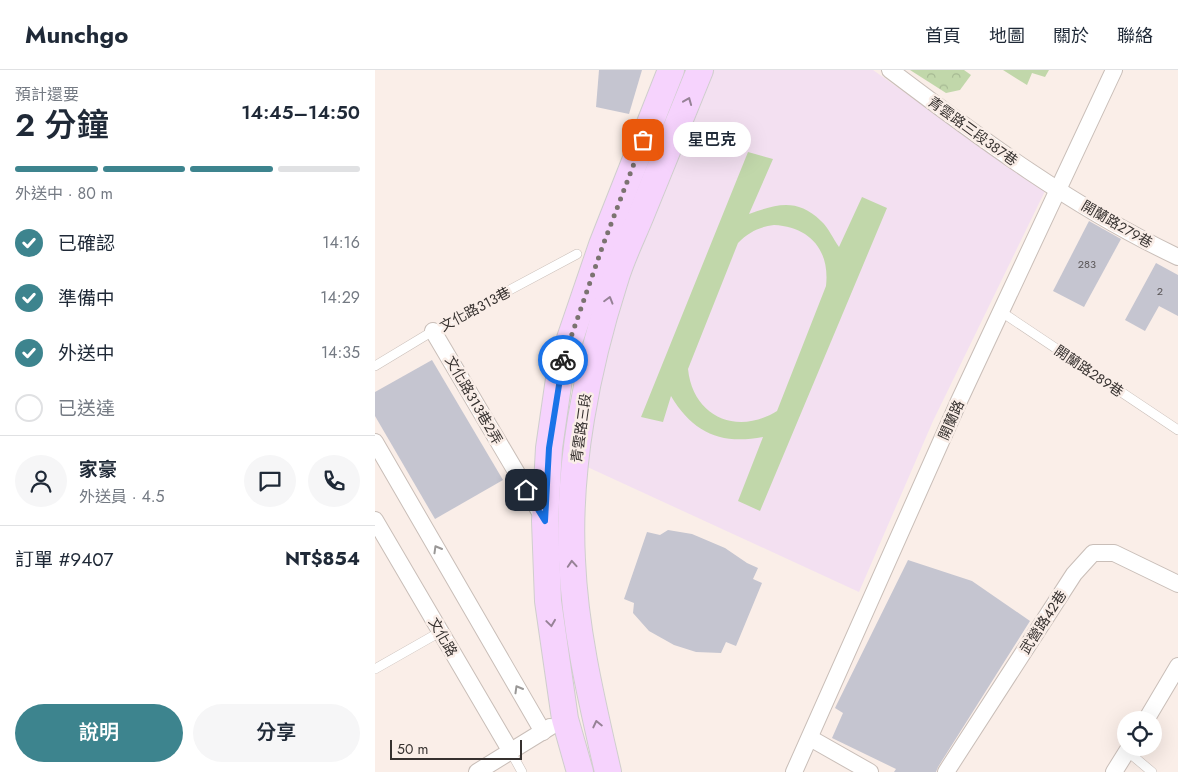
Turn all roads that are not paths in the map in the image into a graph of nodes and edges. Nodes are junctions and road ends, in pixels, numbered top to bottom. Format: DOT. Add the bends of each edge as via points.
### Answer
graph roads {
  1 [pos="671,70"];
  2 [pos="700,70"];
  3 [pos="890,70"];
  4 [pos="1114,70"];
  5 [pos="1057,190"];
  6 [pos="577,254"];
  7 [pos="1178,257"];
  8 [pos="1000,311"];
  9 [pos="588,329"];
  10 [pos="433,331"];
  11 [pos="375,366"];
  12 [pos="1178,430"];
  13 [pos="375,442"];
  14 [pos="375,520"];
  15 [pos="545,521"];
  16 [pos="1178,584"];
  17 [pos="439,632"];
  18 [pos="1178,666"];
  19 [pos="375,669"];
  20 [pos="1151,711"];
  21 [pos="565,719"];
  22 [pos="543,732"];
  23 [pos="810,738"];
  24 [pos="511,752"];
  25 [pos="1124,756"];
  26 [pos="1135,756"];
  27 [pos="477,772"];
  28 [pos="522,772"];
  29 [pos="580,772"];
  30 [pos="608,772"];
  31 [pos="794,772"];
  32 [pos="870,772"];
  33 [pos="946,772"];
  34 [pos="1114,772"];
  35 [pos="1152,772"];
  1 -- 9 [label="main road, 青雲路三段" via="603,245"];
  9 -- 2 [label="main road, 青雲路三段, one-way" via="615,278"];
  3 -- 5 [label="street, 青雲路三段387巷"];
  4 -- 5 [label="street, 開蘭路"];
  5 -- 7 [label="street, 開蘭路279巷"];
  5 -- 8 [label="street, 開蘭路"];
  6 -- 10 [label="lane, 文化路313巷"];
  8 -- 12 [label="lane, 開蘭路289巷"];
  8 -- 23 [label="street, 開蘭路"];
  9 -- 15 [label="main road, 青雲路三段" via="561,365 549,448"];
  30 -- 9 [label="main road, 青雲路三段, one-way" via="587,681 572,560 571,513 587,382"];
  10 -- 11 [label="lane, 文化路313巷"];
  10 -- 15 [label="street, 文化路313巷2弄"];
  22 -- 13 [label="street, one-way"];
  14 -- 17 [label="street, 文化路"];
  15 -- 21 [label="main road, 青雲路三段, one-way" via="547,601"];
  16 -- 33 [label="street, 武營路42巷" via="1114,553 1093,553 1074,574"];
  17 -- 19 [label="lane"];
  17 -- 24 [label="street, 文化路"];
  18 -- 20 [label="street"];
  21 -- 22 [label="street"];
  21 -- 29 [label="main road, 青雲路三段"];
  22 -- 24 [label="street"];
  23 -- 31 [label="street, 開蘭路"];
  23 -- 32 [label="street"];
  24 -- 27 [label="street"];
  24 -- 28 [label="lane"];
  25 -- 34 [label="street"];
  26 -- 35 [label="lane"];
}
